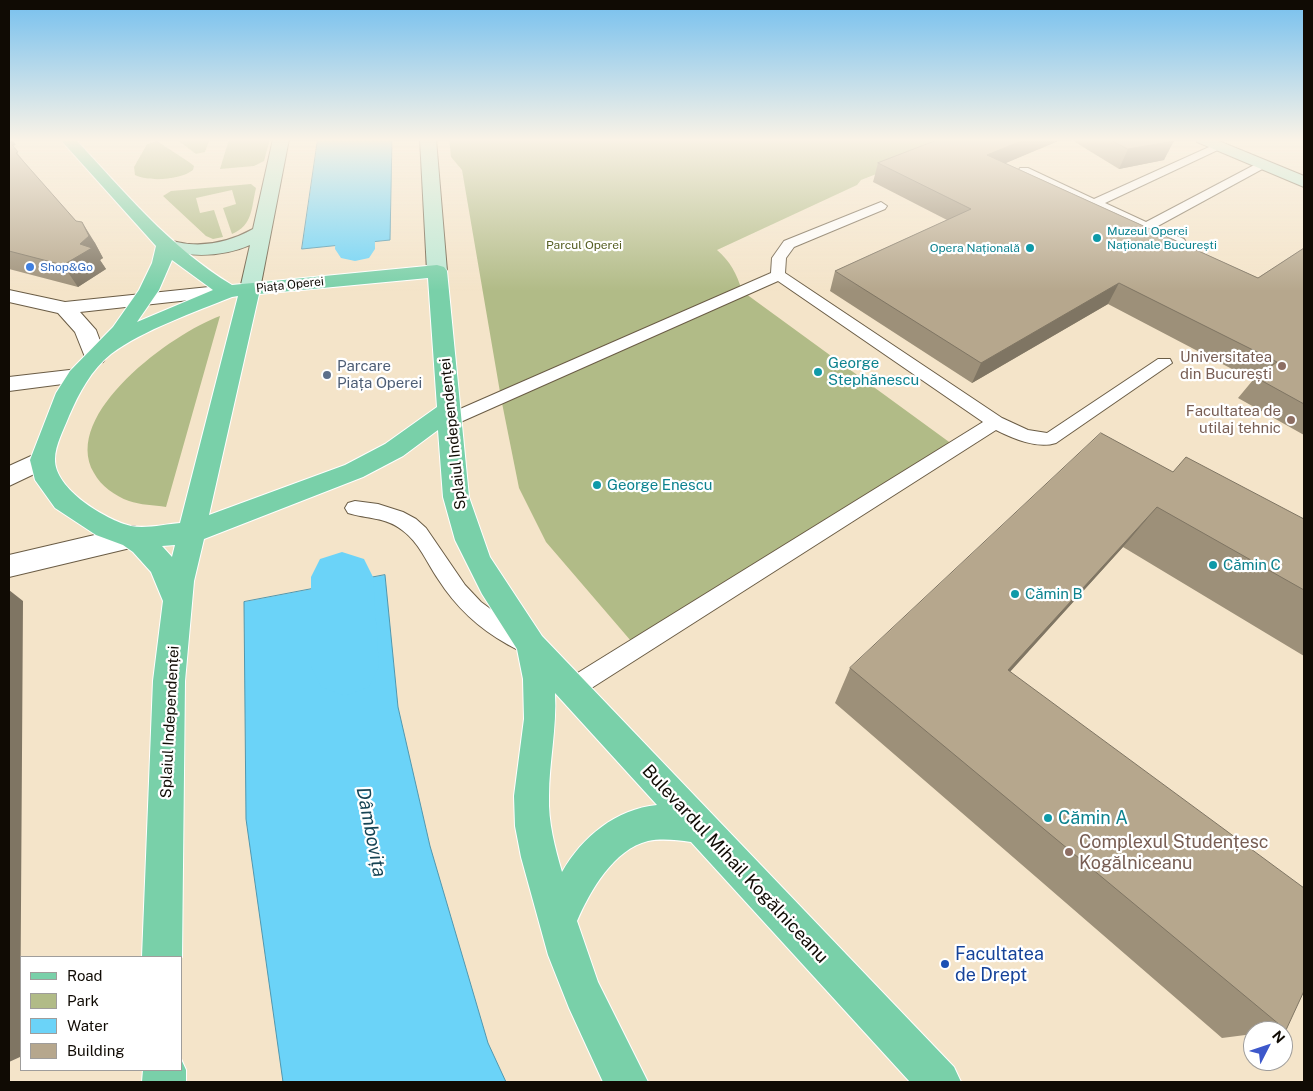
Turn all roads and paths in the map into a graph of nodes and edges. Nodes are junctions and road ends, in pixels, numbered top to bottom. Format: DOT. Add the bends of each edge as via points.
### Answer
graph roads {
  1 [pos="115,190"];
  2 [pos="271,190"];
  3 [pos="432,190"];
  4 [pos="1066,190"];
  5 [pos="1123,190"];
  6 [pos="1215,190"];
  7 [pos="1095,203"];
  8 [pos="881,206"];
  9 [pos="1146,227"];
  10 [pos="263,231"];
  11 [pos="165,244"];
  12 [pos="1188,246"];
  13 [pos="437,271"];
  14 [pos="779,275"];
  15 [pos="239,290"];
  16 [pos="9,296"];
  17 [pos="142,301"];
  18 [pos="65,308"];
  19 [pos="100,353"];
  20 [pos="1164,363"];
  21 [pos="78,376"];
  22 [pos="9,384"];
  23 [pos="450,415"];
  24 [pos="996,422"];
  25 [pos="42,460"];
  26 [pos="9,477"];
  27 [pos="355,508"];
  28 [pos="190,533"];
  29 [pos="133,537"];
  30 [pos="9,566"];
  31 [pos="178,600"];
  32 [pos="531,645"];
  33 [pos="571,689"];
  34 [pos="699,825"];
  35 [pos="556,922"];
  36 [pos="162,956"];
  37 [pos="626,1082"];
  38 [pos="939,1082"];
  1 -- 11 [label="main road"];
  2 -- 10 [label="main road, Splaiul Independenței"];
  3 -- 13 [label="main road, Splaiul Independenței"];
  4 -- 7 [label="lane"];
  5 -- 7 [label="lane"];
  6 -- 9 [label="lane"];
  7 -- 9 [label="lane"];
  8 -- 14 [label="lane" via="789,244 779,256 776,267"];
  9 -- 12 [label="lane"];
  10 -- 11 [label="main road" via="213,250 191,251"];
  10 -- 15 [label="main road, Splaiul Independenței"];
  11 -- 15 [label="main road" via="198,274"];
  11 -- 17 [label="main road" via="162,263"];
  13 -- 15 [label="main road, Piața Operei"];
  13 -- 23 [label="main road, Splaiul Independenței"];
  14 -- 23 [label="lane"];
  14 -- 24 [label="lane"];
  15 -- 17 [label="street, Piața Operei"];
  15 -- 19 [label="main road" via="152,323"];
  15 -- 28 [label="main road, Splaiul Independenței"];
  16 -- 18 [label="street, Piața Operei"];
  17 -- 18 [label="street, Piața Operei"];
  17 -- 19 [label="main road"];
  18 -- 19 [label="street"];
  19 -- 21 [label="main road"];
  20 -- 24 [label="lane" via="1050,439 1017,434"];
  21 -- 22 [label="street"];
  21 -- 25 [label="main road" via="57,414"];
  23 -- 28 [label="main road" via="354,472"];
  23 -- 32 [label="main road, Splaiul Independenței" via="456,496 469,540 492,586"];
  24 -- 33 [label="lane"];
  25 -- 26 [label="street"];
  25 -- 29 [label="main road" via="48,480 64,500 106,528"];
  27 -- 32 [label="lane" via="396,515 409,524 430,548 458,592 479,615"];
  28 -- 29 [label="main road"];
  28 -- 31 [label="main road, Splaiul Independenței"];
  29 -- 30 [label="street"];
  29 -- 31 [label="main road" via="166,569"];
  31 -- 36 [label="main road, Splaiul Independenței" via="169,681"];
  32 -- 33 [label="main road, Bulevardul Mihail Kogălniceanu"];
  32 -- 35 [label="main road, Splaiul Independenței" via="541,699 532,786 533,826"];
  33 -- 34 [label="main road, Bulevardul Mihail Kogălniceanu"];
  34 -- 35 [label="main road" via="668,819 645,823 624,832 606,845 585,868"];
  34 -- 38 [label="main road, Bulevardul Mihail Kogălniceanu"];
  35 -- 37 [label="main road, Splaiul Independenței" via="583,994"];
}
